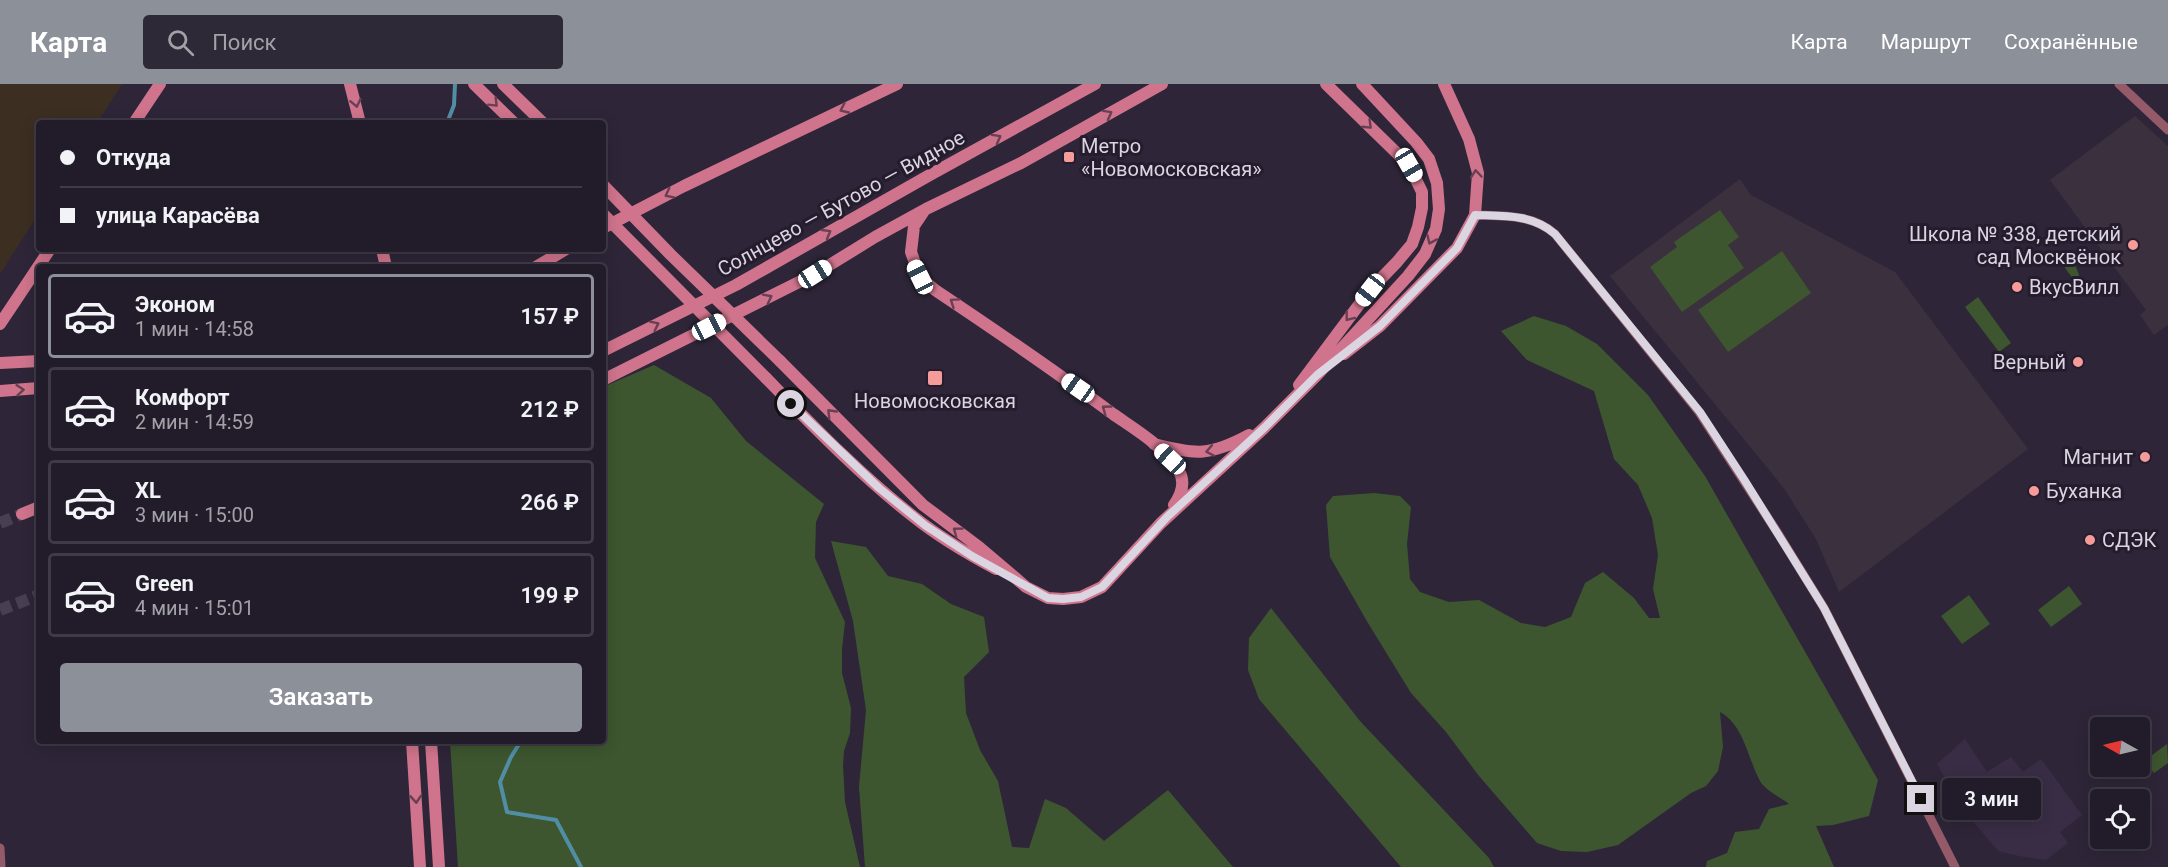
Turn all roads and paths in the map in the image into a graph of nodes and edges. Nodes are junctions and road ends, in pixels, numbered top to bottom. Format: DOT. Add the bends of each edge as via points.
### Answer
graph roads {
  1 [pos="160,84"];
  2 [pos="350,84"];
  3 [pos="474,84"];
  4 [pos="503,84"];
  5 [pos="897,84"];
  6 [pos="1095,84"];
  7 [pos="1162,84"];
  8 [pos="1326,84"];
  9 [pos="1362,84"];
  10 [pos="1444,84"];
  11 [pos="2119,84"];
  12 [pos="136,120"];
  13 [pos="359,120"];
  14 [pos="511,120"];
  15 [pos="540,120"];
  16 [pos="2168,130"];
  17 [pos="606,188"];
  18 [pos="926,209"];
  19 [pos="1475,215"];
  20 [pos="606,217"];
  21 [pos="606,226"];
  22 [pos="561,252"];
  23 [pos="541,264"];
  24 [pos="36,270"];
  25 [pos="0,324"];
  26 [pos="606,350"];
  27 [pos="36,361"];
  28 [pos="4,362"];
  29 [pos="1317,375"];
  30 [pos="606,378"];
  31 [pos="36,388"];
  32 [pos="0,391"];
  33 [pos="1278,414"];
  34 [pos="1264,428"];
  35 [pos="1153,443"];
  36 [pos="36,508"];
  37 [pos="22,514"];
  38 [pos="1167,517"];
  39 [pos="1018,582"];
  40 [pos="412,744"];
  41 [pos="431,744"];
  42 [pos="0,848"];
  43 [pos="1,867"];
  44 [pos="420,867"];
  45 [pos="439,867"];
  46 [pos="1955,867"];
  1 -- 12 [label="main road"];
  2 -- 13 [label="main road, one-way"];
  3 -- 14 [label="main road, one-way"];
  4 -- 15 [label="main road"];
  5 -- 21 [label="main road, one-way"];
  26 -- 6 [label="main road, Солнцево — Бутово — Видное, one-way" via="736,285"];
  18 -- 7 [label="main road, one-way" via="1021,163"];
  8 -- 33 [label="main road, one-way" via="1409,165 1422,192 1422,208 1412,244 1370,290"];
  9 -- 29 [label="main road, one-way" via="1429,159 1437,183 1436,229 1425,254 1408,276"];
  19 -- 10 [label="main road, one-way" via="1478,173 1469,139"];
  11 -- 16 [label="street"];
  39 -- 17 [label="main road, one-way, bridge" via="915,498"];
  30 -- 18 [label="main road, one-way" via="815,274"];
  35 -- 18 [label="main road, one-way" via="920,277 911,252 911,238"];
  19 -- 29 [label="main road" via="1457,248 1434,272 1380,326"];
  19 -- 46 [label="street" via="1522,217 1546,226 1700,412 1824,608"];
  20 -- 39 [label="main road, bridge" via="804,418 879,488 913,517"];
  22 -- 23 [label="main road"];
  24 -- 25 [label="main road"];
  27 -- 28 [label="main road"];
  29 -- 33 [label="main road"];
  32 -- 31 [label="main road, one-way"];
  33 -- 34 [label="main road"];
  34 -- 35 [label="main road, one-way" via="1228,446 1199,453"];
  34 -- 38 [label="main road"];
  35 -- 38 [label="main road" via="1180,472 1183,483"];
  36 -- 37 [label="main road"];
  38 -- 39 [label="main road" via="1102,587 1081,597 1048,598"];
  40 -- 44 [label="main road, one-way"];
  41 -- 45 [label="main road"];
  42 -- 43 [label="street"];
}
